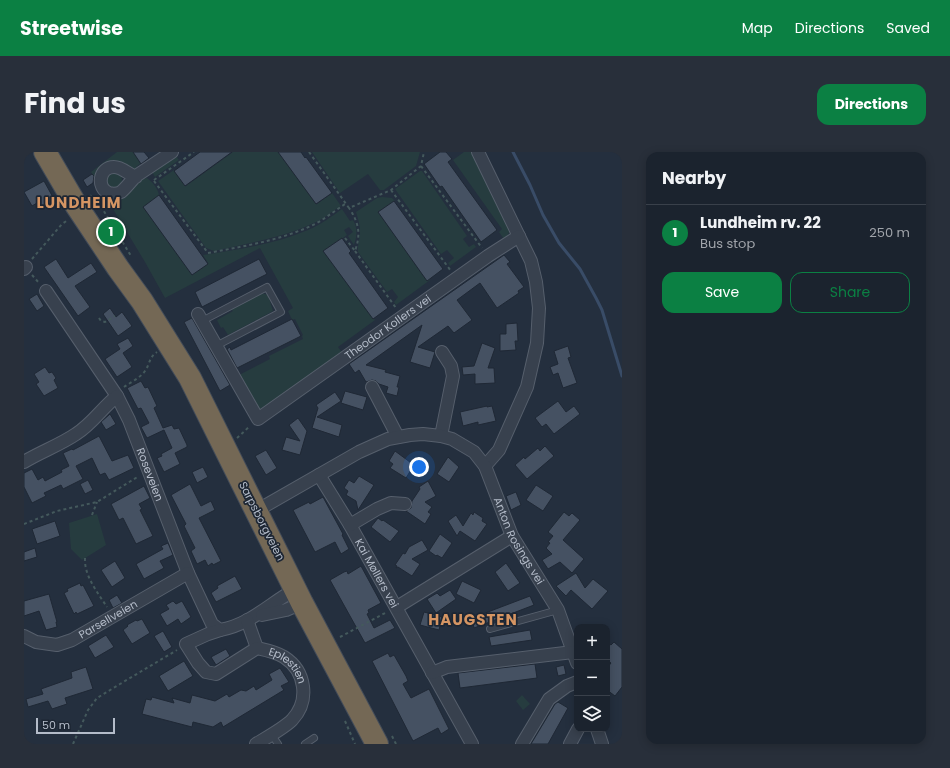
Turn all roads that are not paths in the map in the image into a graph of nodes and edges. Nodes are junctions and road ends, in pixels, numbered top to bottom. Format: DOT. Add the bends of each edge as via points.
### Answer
graph roads {
  1 [pos="45,152"];
  2 [pos="54,152"];
  3 [pos="172,152"];
  4 [pos="478,152"];
  5 [pos="136,177"];
  6 [pos="519,236"];
  7 [pos="46,291"];
  8 [pos="142,301"];
  9 [pos="200,318"];
  10 [pos="216,346"];
  11 [pos="442,352"];
  12 [pos="372,387"];
  13 [pos="116,395"];
  14 [pos="441,436"];
  15 [pos="398,437"];
  16 [pos="24,462"];
  17 [pos="485,466"];
  18 [pos="319,475"];
  19 [pos="405,504"];
  20 [pos="256,511"];
  21 [pos="350,525"];
  22 [pos="512,536"];
  23 [pos="188,574"];
  24 [pos="299,596"];
  25 [pos="397,607"];
  26 [pos="558,610"];
  27 [pos="247,620"];
  28 [pos="490,629"];
  29 [pos="220,630"];
  30 [pos="24,636"];
  31 [pos="257,648"];
  32 [pos="574,655"];
  33 [pos="574,658"];
  34 [pos="432,673"];
  35 [pos="574,683"];
  36 [pos="576,732"];
  37 [pos="598,732"];
  38 [pos="314,738"];
  39 [pos="274,739"];
  40 [pos="256,744"];
  41 [pos="305,744"];
  42 [pos="377,744"];
  43 [pos="472,744"];
  44 [pos="522,744"];
  45 [pos="570,744"];
  46 [pos="602,744"];
  1 -- 8 [label="highway, Sarpsborgveien" via="76,205"];
  2 -- 8 [label="highway, Sarpsborgveien" via="123,263"];
  3 -- 5 [label="street"];
  4 -- 6 [label="street"];
  6 -- 10 [label="street, Theodor Kollers vei" via="258,419"];
  6 -- 17 [label="street" via="531,261 536,282 539,308 537,343 527,387 498,450"];
  7 -- 13 [label="street, Roseveien"];
  8 -- 20 [label="highway, Sarpsborgveien" via="190,378"];
  9 -- 10 [label="street"];
  9 -- 10 [label="lane" via="267,287 281,312"];
  11 -- 14 [label="street" via="451,366 453,376"];
  12 -- 15 [label="street"];
  13 -- 16 [label="street" via="87,426"];
  13 -- 23 [label="street, Roseveien" via="129,420"];
  14 -- 15 [label="street, Anton Rosings vei" via="423,434"];
  14 -- 17 [label="street, Anton Rosings vei" via="452,439 474,452"];
  15 -- 18 [label="street, Anton Rosings vei" via="372,445"];
  17 -- 22 [label="street, Anton Rosings vei"];
  18 -- 20 [label="street, Anton Rosings vei"];
  18 -- 21 [label="street, Kai Møllers vei"];
  19 -- 21 [label="street" via="391,503 376,508"];
  20 -- 24 [label="highway, Sarpsborgveien"];
  21 -- 25 [label="street, Kai Møllers vei"];
  22 -- 25 [label="street"];
  22 -- 26 [label="street, Anton Rosings vei"];
  23 -- 29 [label="street, Roseveien" via="212,624"];
  23 -- 30 [label="street, Parsellveien" via="72,640 57,645 36,642"];
  24 -- 27 [label="street" via="286,610 258,615"];
  24 -- 42 [label="highway, Sarpsborgveien"];
  25 -- 34 [label="street, Kai Møllers vei"];
  26 -- 28 [label="lane"];
  26 -- 32 [label="street, Anton Rosings vei"];
  27 -- 29 [label="street" via="232,628"];
  27 -- 31 [label="street, Eplestien"];
  29 -- 31 [label="street, Eplestien" via="186,644 206,672 216,674"];
  31 -- 39 [label="street, Eplestien" via="283,656 293,664 304,686 299,711"];
  33 -- 34 [label="street" via="447,668"];
  34 -- 43 [label="street, Kai Møllers vei"];
  35 -- 44 [label="street" via="549,698"];
  36 -- 45 [label="street"];
  37 -- 46 [label="street"];
  38 -- 41 [label="lane"];
  39 -- 40 [label="street, Eplestien"];
}
